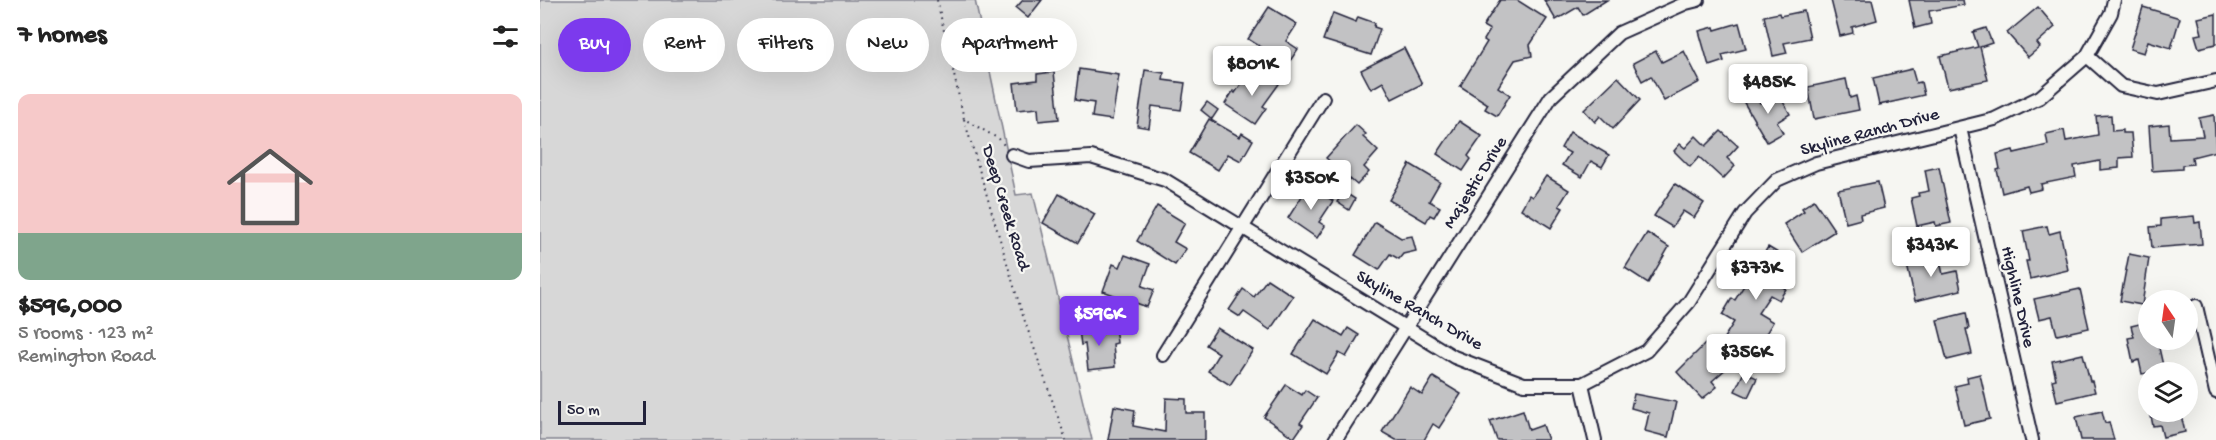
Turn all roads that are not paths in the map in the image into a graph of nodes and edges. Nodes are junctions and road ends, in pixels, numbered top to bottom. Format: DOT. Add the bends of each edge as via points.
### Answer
graph roads {
  1 [pos="1698,0"];
  2 [pos="2114,0"];
  3 [pos="2087,56"];
  4 [pos="2216,81"];
  5 [pos="1323,98"];
  6 [pos="1960,128"];
  7 [pos="1012,155"];
  8 [pos="1242,227"];
  9 [pos="2198,315"];
  10 [pos="1407,328"];
  11 [pos="1163,355"];
  12 [pos="1582,384"];
  13 [pos="2216,392"];
  14 [pos="1335,440"];
  15 [pos="1595,440"];
  16 [pos="2032,440"];
  1 -- 10 [label="street, Majestic Drive" via="1619,33 1551,97"];
  2 -- 3 [label="street, Skyline Ranch Drive" via="2111,14"];
  3 -- 4 [label="street" via="2121,86 2158,94"];
  3 -- 6 [label="street, Skyline Ranch Drive" via="2040,97 1995,119"];
  5 -- 8 [label="street"];
  6 -- 12 [label="street, Skyline Ranch Drive" via="1816,163 1777,180 1745,213 1689,303 1646,351"];
  6 -- 16 [label="street, Highline Drive"];
  7 -- 8 [label="street, Skyline Ranch Drive" via="1029,161 1091,157 1165,180"];
  8 -- 10 [label="street, Skyline Ranch Drive"];
  8 -- 11 [label="street"];
  9 -- 13 [label="street"];
  10 -- 12 [label="street, Skyline Ranch Drive" via="1454,357 1524,384"];
  10 -- 14 [label="street, Majestic Drive"];
  12 -- 15 [label="street"];
}
